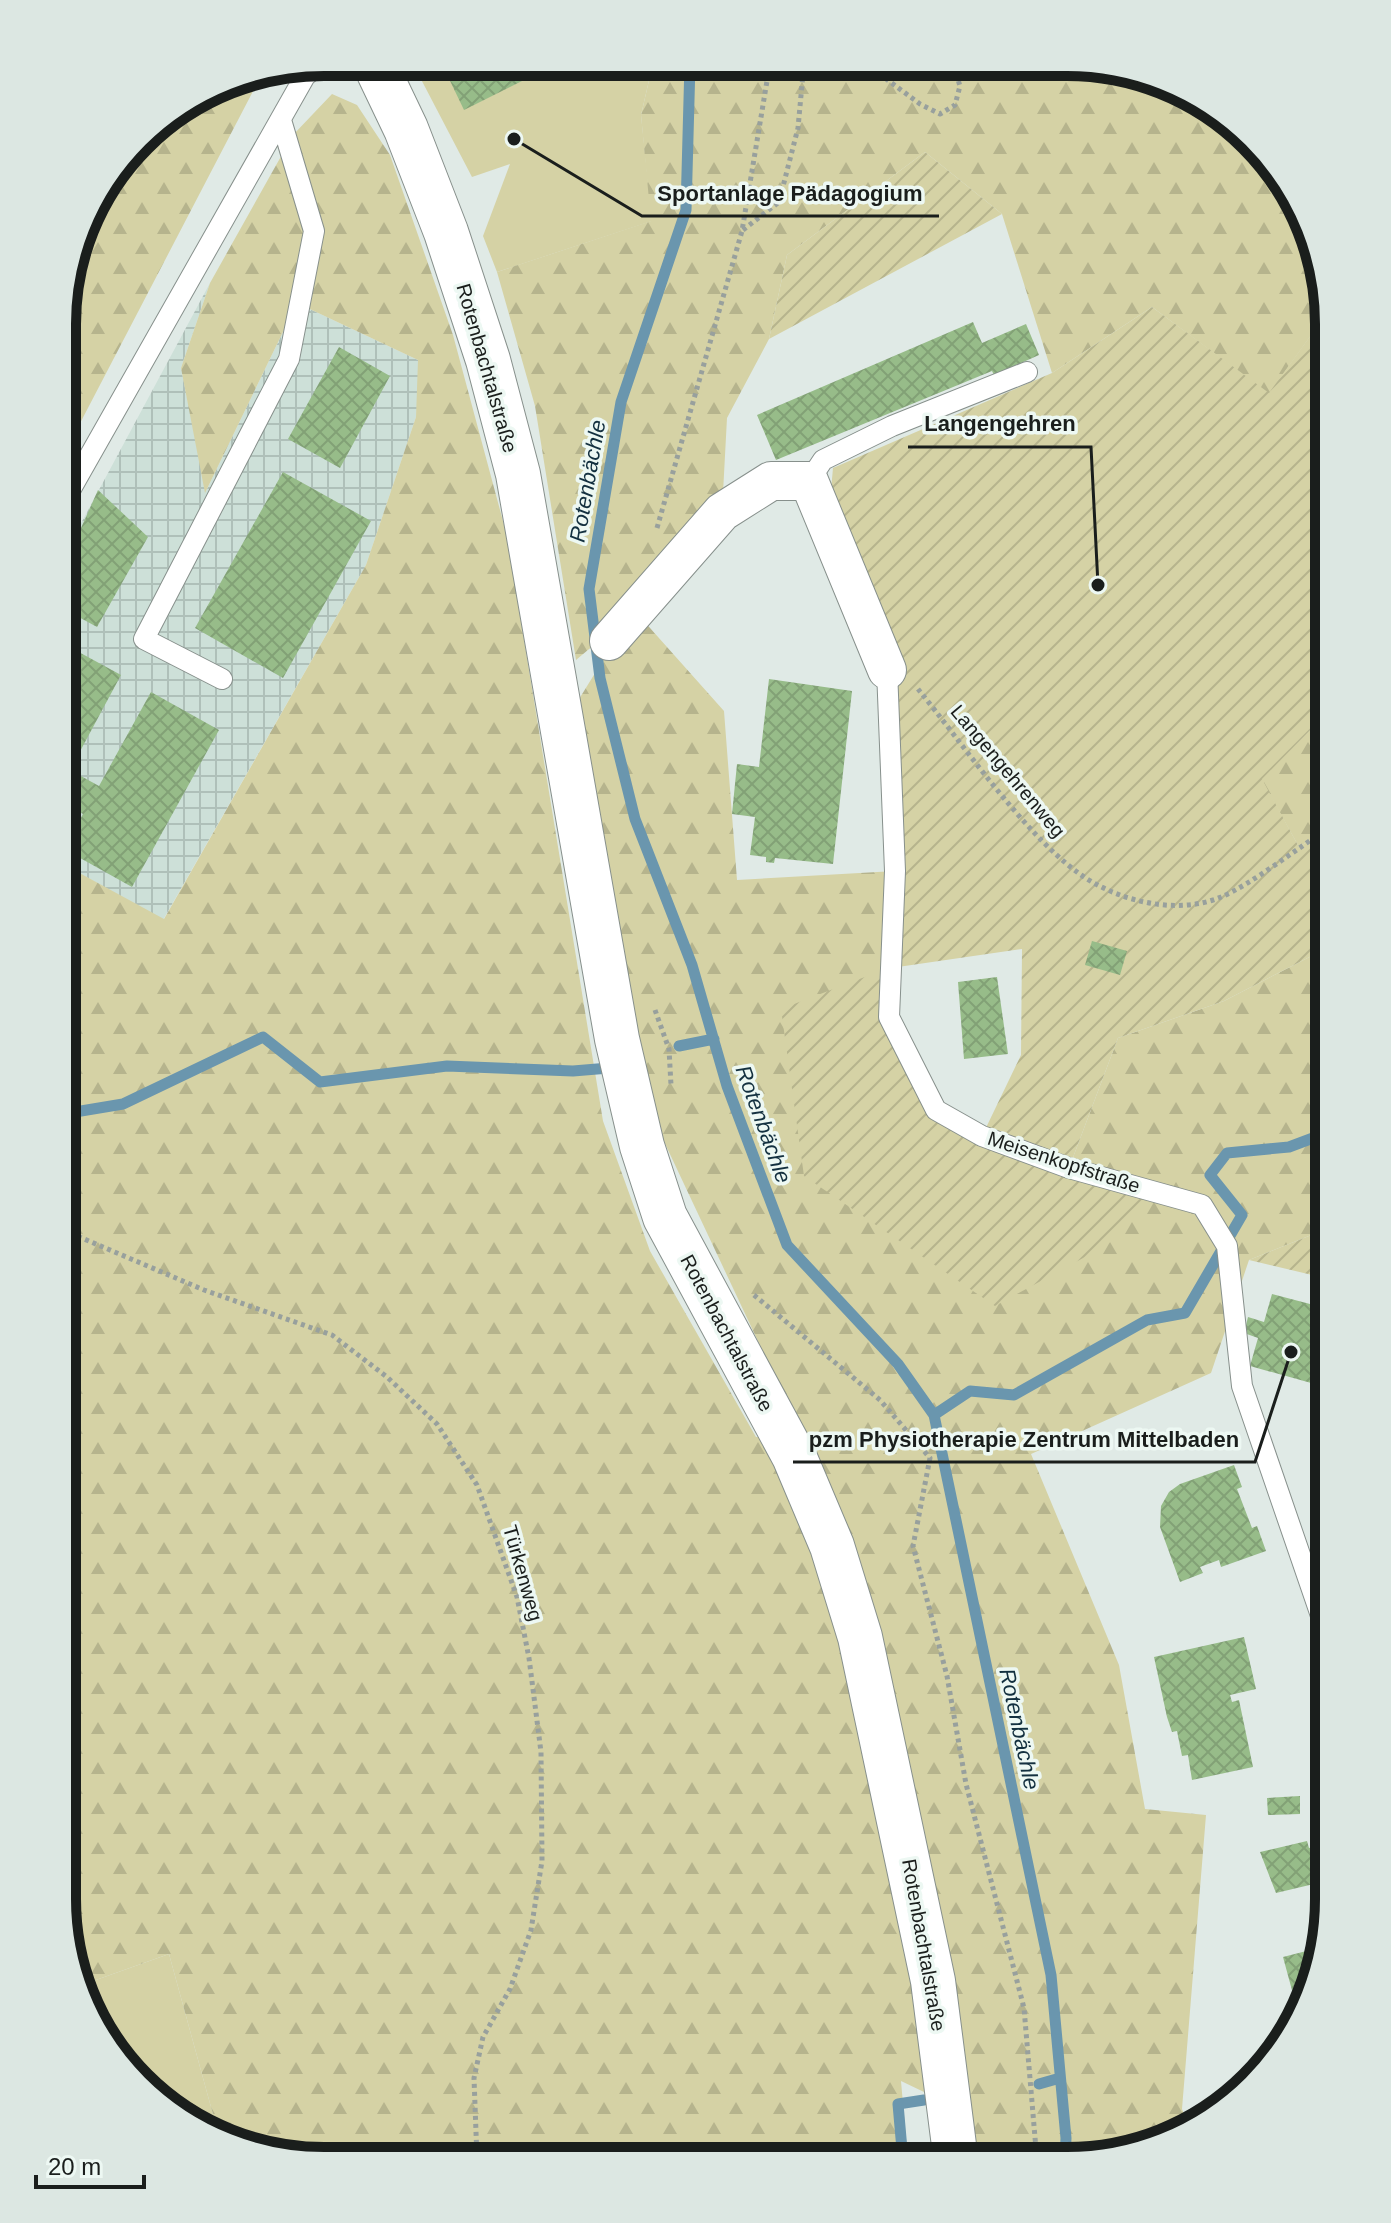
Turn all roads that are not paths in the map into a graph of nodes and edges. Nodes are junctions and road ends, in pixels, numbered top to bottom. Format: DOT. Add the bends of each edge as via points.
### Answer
graph roads {
  1 [pos="304,77"];
  2 [pos="381,77"];
  3 [pos="281,120"];
  4 [pos="1027,372"];
  5 [pos="76,480"];
  6 [pos="809,481"];
  7 [pos="609,641"];
  8 [pos="887,670"];
  9 [pos="222,679"];
  10 [pos="1314,1596"];
  11 [pos="954,2147"];
  1 -- 3 [label="lane"];
  2 -- 11 [label="main road, Rotenbachtalstraße" via="446,232 488,360 569,682 617,1039 642,1146 665,1217 794,1456 832,1546 860,1637 933,1981"];
  3 -- 5 [label="lane"];
  3 -- 9 [label="lane" via="314,231 289,359 144,639"];
  4 -- 6 [label="lane" via="823,460"];
  6 -- 7 [label="street" via="771,481 722,512"];
  6 -- 8 [label="street, Meisenkopfstraße"];
  8 -- 10 [label="lane, Meisenkopfstraße" via="895,871 889,1017 936,1110 982,1136 1069,1168 1202,1205 1227,1246 1242,1386"];
}
